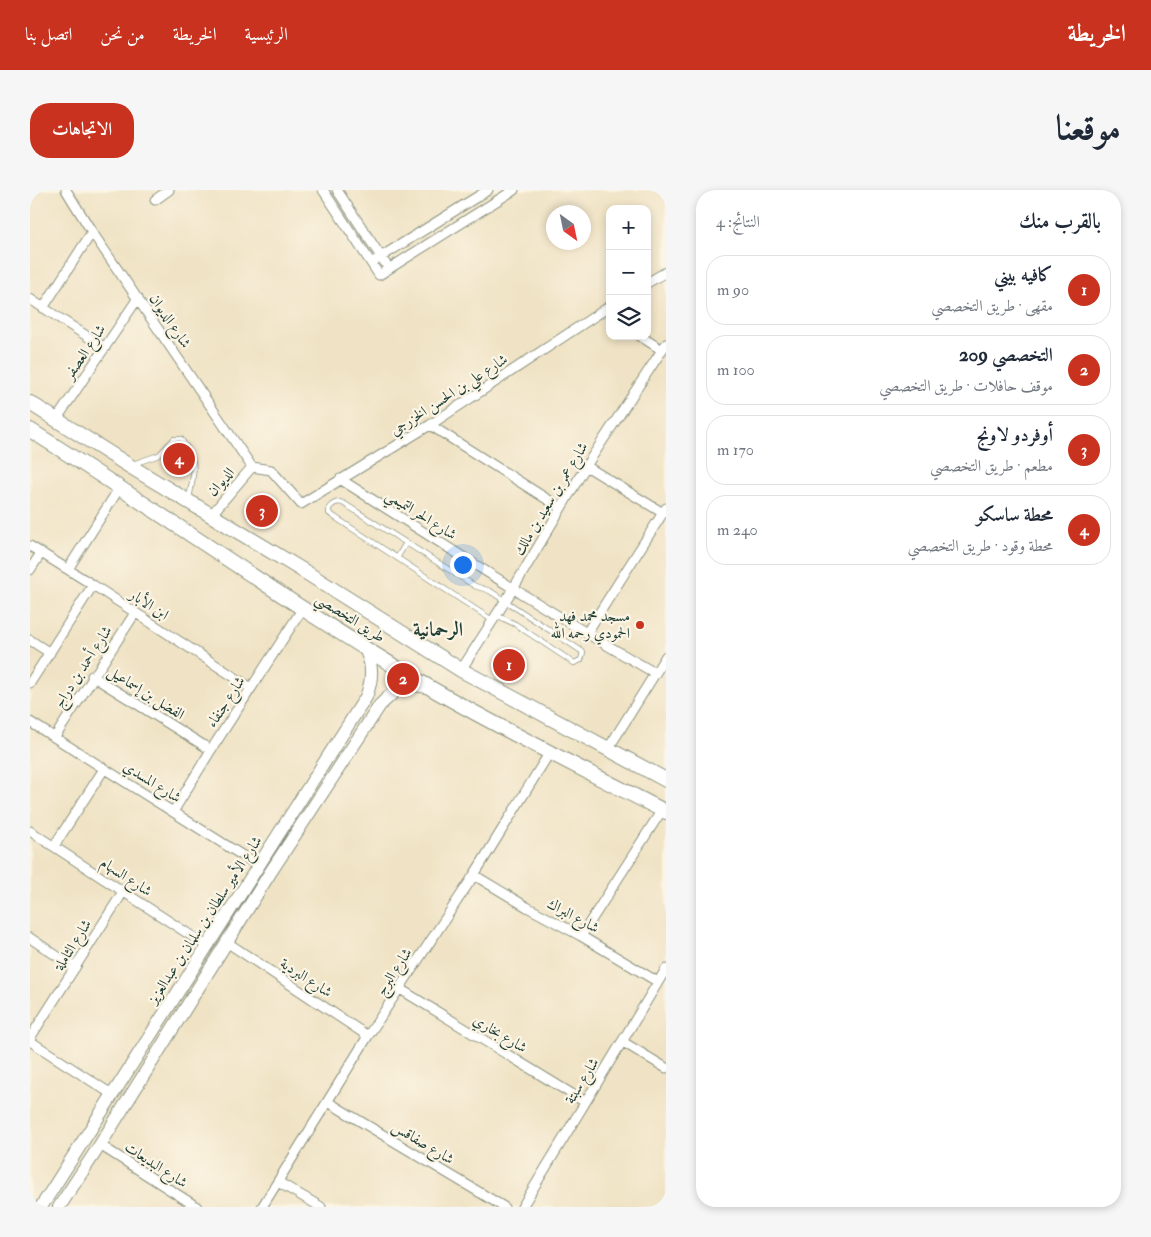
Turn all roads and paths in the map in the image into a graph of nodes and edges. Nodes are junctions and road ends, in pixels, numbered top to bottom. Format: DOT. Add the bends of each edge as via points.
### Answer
graph roads {
  1 [pos="66,190"];
  2 [pos="169,190"];
  3 [pos="323,190"];
  4 [pos="337,190"];
  5 [pos="488,190"];
  6 [pos="514,190"];
  7 [pos="154,200"];
  8 [pos="92,232"];
  9 [pos="381,257"];
  10 [pos="371,263"];
  11 [pos="389,269"];
  12 [pos="666,272"];
  13 [pos="651,281"];
  14 [pos="138,298"];
  15 [pos="30,299"];
  16 [pos="43,308"];
  17 [pos="606,308"];
  18 [pos="600,312"];
  19 [pos="606,316"];
  20 [pos="649,340"];
  21 [pos="664,347"];
  22 [pos="105,348"];
  23 [pos="30,403"];
  24 [pos="56,420"];
  25 [pos="430,425"];
  26 [pos="30,430"];
  27 [pos="128,466"];
  28 [pos="586,466"];
  29 [pos="252,467"];
  30 [pos="340,479"];
  31 [pos="120,487"];
  32 [pos="188,502"];
  33 [pos="561,508"];
  34 [pos="664,510"];
  35 [pos="211,515"];
  36 [pos="406,543"];
  37 [pos="30,546"];
  38 [pos="41,553"];
  39 [pos="398,558"];
  40 [pos="68,569"];
  41 [pos="30,570"];
  42 [pos="93,585"];
  43 [pos="513,589"];
  44 [pos="505,600"];
  45 [pos="303,608"];
  46 [pos="134,613"];
  47 [pos="494,618"];
  48 [pos="586,634"];
  49 [pos="30,640"];
  50 [pos="362,645"];
  51 [pos="50,652"];
  52 [pos="666,656"];
  53 [pos="461,670"];
  54 [pos="655,672"];
  55 [pos="92,676"];
  56 [pos="30,683"];
  57 [pos="430,687"];
  58 [pos="251,688"];
  59 [pos="366,696"];
  60 [pos="380,705"];
  61 [pos="30,722"];
  62 [pos="55,737"];
  63 [pos="608,749"];
  64 [pos="211,750"];
  65 [pos="550,752"];
  66 [pos="104,769"];
  67 [pos="666,780"];
  68 [pos="664,811"];
  69 [pos="173,812"];
  70 [pos="30,831"];
  71 [pos="54,846"];
  72 [pos="259,866"];
  73 [pos="474,875"];
  74 [pos="122,892"];
  75 [pos="581,936"];
  76 [pos="30,938"];
  77 [pos="228,943"];
  78 [pos="207,946"];
  79 [pos="75,968"];
  80 [pos="666,969"];
  81 [pos="658,982"];
  82 [pos="400,989"];
  83 [pos="368,1036"];
  84 [pos="30,1040"];
  85 [pos="623,1042"];
  86 [pos="666,1068"];
  87 [pos="113,1095"];
  88 [pos="328,1102"];
  89 [pos="585,1102"];
  90 [pos="100,1145"];
  91 [pos="278,1182"];
  92 [pos="41,1207"];
  93 [pos="59,1207"];
  94 [pos="197,1207"];
  95 [pos="262,1207"];
  96 [pos="321,1207"];
  97 [pos="504,1207"];
  98 [pos="522,1207"];
  1 -- 8 [label="street, شارع الديوان"];
  2 -- 7 [label="street"];
  3 -- 10 [label="street"];
  4 -- 9 [label="street"];
  5 -- 9 [label="street"];
  6 -- 11 [label="street"];
  8 -- 14 [label="street, شارع الديوان"];
  8 -- 16 [label="street"];
  9 -- 10 [label="street"];
  9 -- 11 [label="street"];
  10 -- 11 [label="street" via="379,276"];
  12 -- 13 [label="street"];
  14 -- 22 [label="street, شارع العصفر"];
  14 -- 29 [label="street, شارع الديوان"];
  15 -- 16 [label="street"];
  16 -- 22 [label="street"];
  17 -- 18 [label="street, شارع علي بن الحسن الخزرجي"];
  18 -- 19 [label="street"];
  18 -- 25 [label="street, شارع علي بن الحسن الخزرجي"];
  20 -- 21 [label="street"];
  21 -- 28 [label="street, شارع عمر بن سعيد بن مالك"];
  22 -- 24 [label="street, شارع العصفر"];
  23 -- 24 [label="main road, طريق التخصصي"];
  24 -- 27 [label="main road, طريق التخصصي"];
  25 -- 30 [label="street, شارع علي بن الحسن الخزرجي"];
  25 -- 33 [label="street"];
  26 -- 31 [label="main road, طريق التخصصي"];
  27 -- 32 [label="main road, طريق التخصصي"];
  27 -- 32 [label="lane" via="159,455 174,439 181,439 195,464"];
  28 -- 33 [label="street, شارع عمر بن سعيد بن مالك"];
  28 -- 34 [label="street"];
  29 -- 30 [label="street, شارع علي بن الحسن الخزرجي" via="271,470 301,504"];
  29 -- 35 [label="street, الديوان"];
  30 -- 43 [label="street, شارع الحر التميمي"];
  31 -- 40 [label="street"];
  31 -- 45 [label="main road, طريق التخصصي"];
  32 -- 35 [label="main road, طريق التخصصي"];
  33 -- 43 [label="street, شارع عمر بن سعيد بن مالك"];
  34 -- 48 [label="street"];
  35 -- 53 [label="main road, طريق التخصصي"];
  36 -- 39 [label="lane"];
  36 -- 39 [label="lane" via="343,503 334,503 329,508 333,516"];
  36 -- 44 [label="lane" via="475,586"];
  37 -- 38 [label="street, ابن الأبار"];
  38 -- 40 [label="street, ابن الأبار"];
  38 -- 41 [label="street"];
  39 -- 47 [label="lane"];
  40 -- 42 [label="street, ابن الأبار"];
  42 -- 46 [label="street, ابن الأبار"];
  42 -- 51 [label="street"];
  43 -- 44 [label="street, شارع عمر بن سعيد بن مالك"];
  43 -- 48 [label="street, شارع الحر التميمي"];
  44 -- 47 [label="street, شارع عمر بن سعيد بن مالك"];
  44 -- 47 [label="lane" via="583,652 581,660 574,663 515,624"];
  45 -- 50 [label="main road, طريق التخصصي"];
  45 -- 58 [label="street, شارع جنفاء"];
  46 -- 55 [label="street, شارع أحمد بن دراج"];
  46 -- 58 [label="street, ابن الأبار"];
  47 -- 53 [label="street, شارع عمر بن سعيد بن مالك"];
  48 -- 54 [label="street, شارع الحر التميمي"];
  49 -- 51 [label="street"];
  50 -- 57 [label="main road, طريق التخصصي"];
  50 -- 59 [label="street, شارع الأمير سلطان بن سلمان بن عبدالعزيز" via="372,666"];
  51 -- 56 [label="street"];
  52 -- 54 [label="street"];
  53 -- 63 [label="main road, طريق التخصصي"];
  54 -- 63 [label="street"];
  55 -- 62 [label="street, شارع أحمد بن دراج"];
  55 -- 64 [label="street, الفضل بن إسماعيل"];
  57 -- 60 [label="street, شارع الأمير سلطان بن سلمان بن عبدالعزيز" via="412,684 399,688"];
  57 -- 65 [label="main road, طريق التخصصي"];
  58 -- 64 [label="street, شارع جنفاء"];
  59 -- 60 [label="street" via="374,687 380,687 383,691"];
  59 -- 72 [label="street, شارع الأمير سلطان بن سلمان بن عبدالعزيز"];
  60 -- 77 [label="street, شارع الأمير سلطان بن سلمان بن عبدالعزيز"];
  61 -- 62 [label="street, شارع المسدي"];
  62 -- 66 [label="street, شارع المسدي"];
  63 -- 67 [label="main road, طريق التخصصي"];
  64 -- 69 [label="street, شارع جنفاء"];
  65 -- 68 [label="main road, طريق التخصصي"];
  65 -- 73 [label="street, شارع البرج"];
  66 -- 69 [label="street, شارع المسدي"];
  66 -- 71 [label="street"];
  68 -- 75 [label="street"];
  69 -- 72 [label="street, شارع المسدي"];
  70 -- 71 [label="street, شارع السهام"];
  71 -- 74 [label="street, شارع السهام"];
  72 -- 78 [label="street, شارع الأمير سلطان بن سلمان بن عبدالعزيز"];
  73 -- 75 [label="street, شارع البراك"];
  73 -- 82 [label="street, شارع البرج"];
  74 -- 78 [label="street, شارع السهام"];
  74 -- 79 [label="street, شارع الثاملة"];
  75 -- 81 [label="street, شارع البراك"];
  76 -- 79 [label="street"];
  77 -- 83 [label="street, شارع البردية"];
  77 -- 90 [label="street, شارع الأمير سلطان بن سلمان بن عبدالعزيز"];
  78 -- 87 [label="street, شارع الأمير سلطان بن سلمان بن عبدالعزيز"];
  79 -- 84 [label="street, شارع الثاملة"];
  80 -- 81 [label="street, شارع سبتة"];
  81 -- 85 [label="street, شارع سبتة"];
  82 -- 83 [label="street, شارع البرج"];
  82 -- 89 [label="street, شارع بخاري"];
  83 -- 88 [label="street, شارع البرج"];
  84 -- 87 [label="street"];
  85 -- 86 [label="street"];
  85 -- 89 [label="street, شارع سبتة"];
  87 -- 92 [label="street, شارع الأمير سلطان بن سلمان بن عبدالعزيز"];
  88 -- 91 [label="street, شارع البرج"];
  88 -- 97 [label="street, شارع صفاقس"];
  89 -- 98 [label="street, شارع سبتة"];
  90 -- 93 [label="street, شارع الأمير سلطان بن سلمان بن عبدالعزيز"];
  90 -- 94 [label="street, شارع البديعات"];
  91 -- 95 [label="street, شارع البرج"];
  91 -- 96 [label="street"];
}
